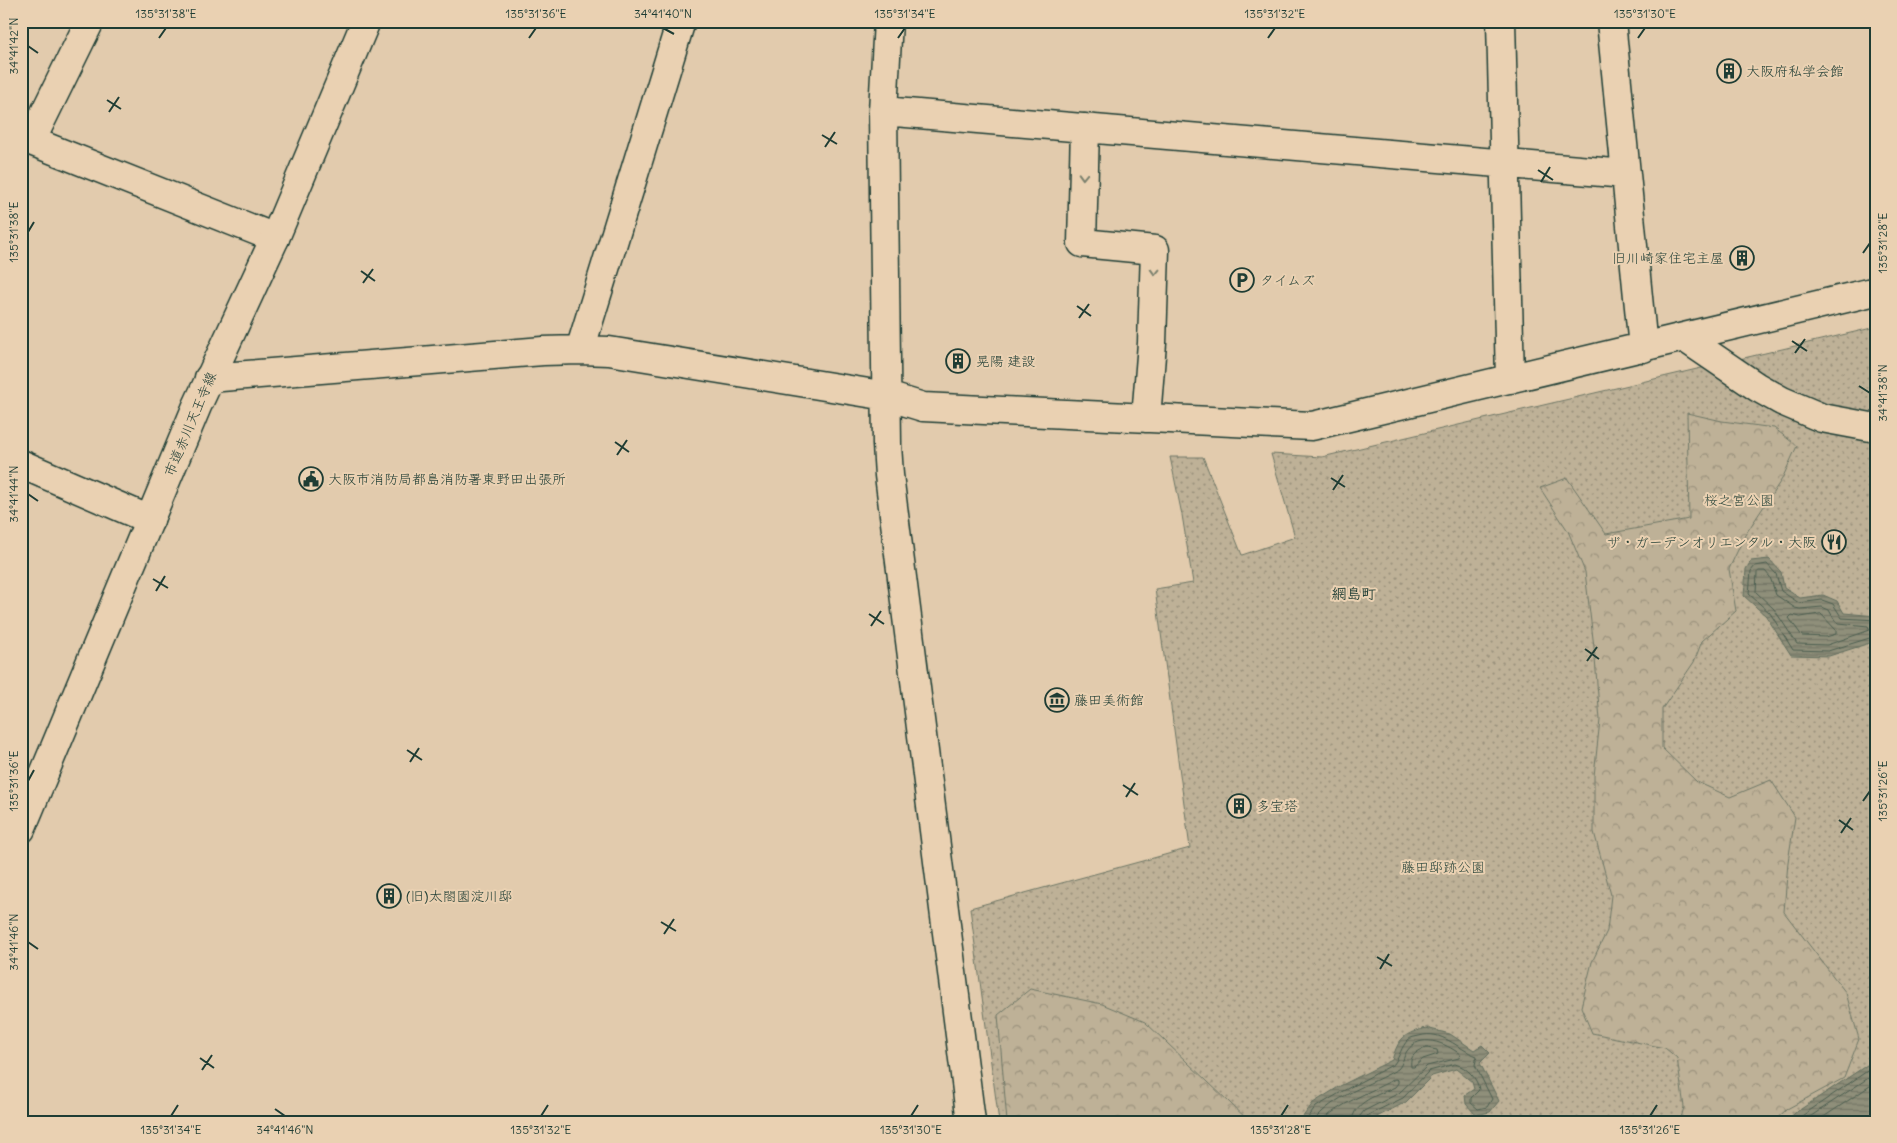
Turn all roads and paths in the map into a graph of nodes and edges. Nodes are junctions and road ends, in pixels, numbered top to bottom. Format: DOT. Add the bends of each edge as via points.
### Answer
graph roads {
  1 [pos="90,21"];
  2 [pos="366,21"];
  3 [pos="682,21"];
  4 [pos="888,21"];
  5 [pos="1501,21"];
  6 [pos="1611,21"];
  7 [pos="883,111"];
  8 [pos="1085,128"];
  9 [pos="26,139"];
  10 [pos="1505,163"];
  11 [pos="1626,174"];
  12 [pos="275,238"];
  13 [pos="1876,292"];
  14 [pos="1685,338"];
  15 [pos="1643,348"];
  16 [pos="580,350"];
  17 [pos="209,378"];
  18 [pos="1510,379"];
  19 [pos="887,396"];
  20 [pos="1146,418"];
  21 [pos="1876,428"];
  22 [pos="21,464"];
  23 [pos="150,520"];
  24 [pos="21,829"];
  25 [pos="971,1122"];
  1 -- 9 [label="street"];
  2 -- 12 [label="street, 市道赤川天王寺線"];
  3 -- 16 [label="street"];
  4 -- 7 [label="street"];
  5 -- 10 [label="street"];
  6 -- 11 [label="street"];
  7 -- 8 [label="street"];
  7 -- 19 [label="street"];
  8 -- 10 [label="street"];
  8 -- 20 [label="street, one-way" via="1082,243 1155,250"];
  9 -- 12 [label="street"];
  10 -- 11 [label="street"];
  10 -- 18 [label="street"];
  11 -- 15 [label="street"];
  12 -- 17 [label="street, 市道赤川天王寺線"];
  13 -- 14 [label="street"];
  14 -- 15 [label="street"];
  14 -- 21 [label="street" via="1782,401 1822,418"];
  15 -- 18 [label="street"];
  16 -- 17 [label="street"];
  16 -- 19 [label="street" via="609,351"];
  17 -- 23 [label="street, 市道赤川天王寺線"];
  18 -- 20 [label="street" via="1312,426"];
  19 -- 20 [label="street" via="923,407"];
  19 -- 25 [label="street" via="889,475"];
  22 -- 23 [label="street"];
  23 -- 24 [label="street, 市道赤川天王寺線"];
}
